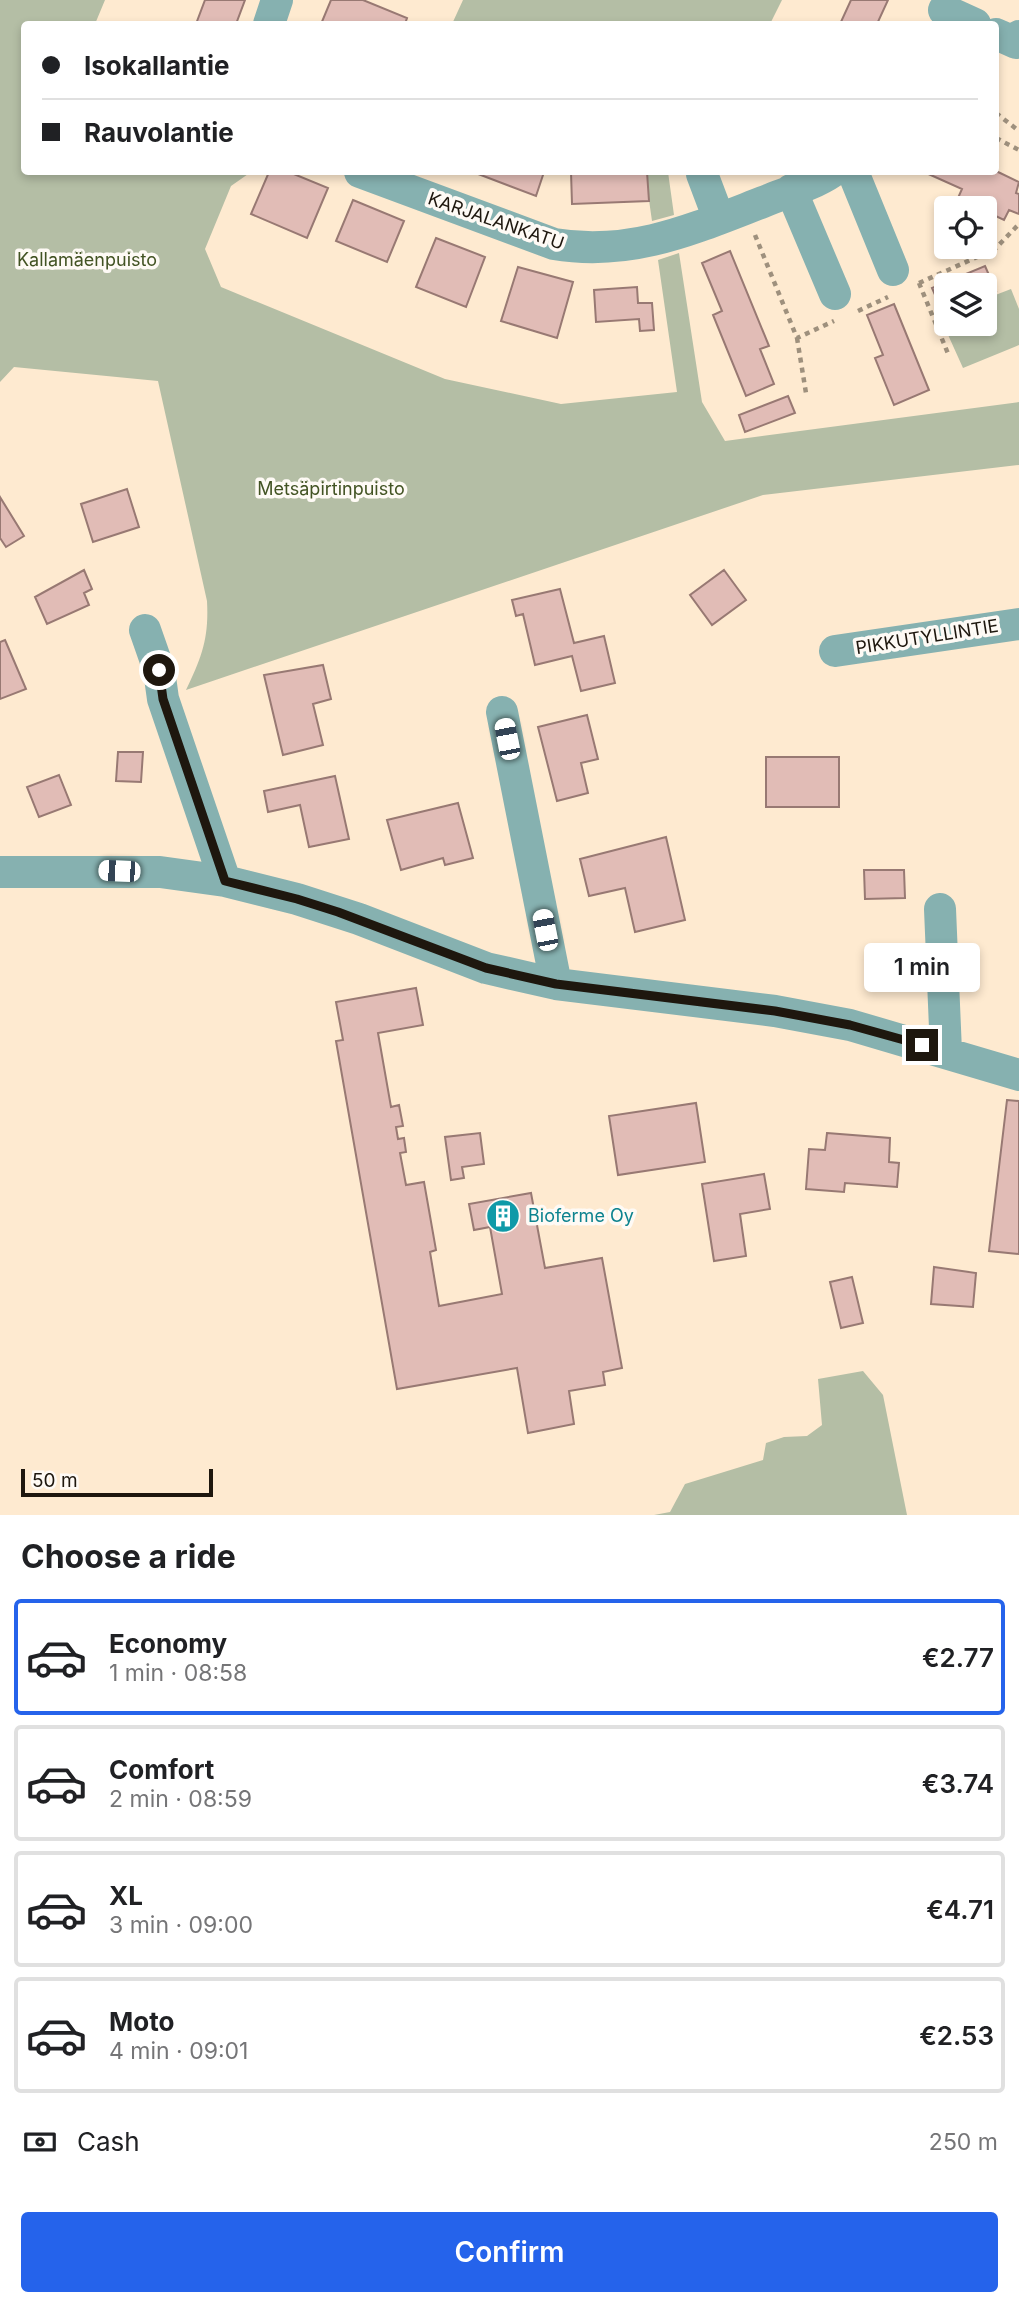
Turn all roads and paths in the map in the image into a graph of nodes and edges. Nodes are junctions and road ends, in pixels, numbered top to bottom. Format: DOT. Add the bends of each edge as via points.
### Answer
graph roads {
  1 [pos="277,0"];
  2 [pos="943,12"];
  3 [pos="270,21"];
  4 [pos="967,21"];
  5 [pos="999,35"];
  6 [pos="1019,36"];
  7 [pos="999,115"];
  8 [pos="1019,131"];
  9 [pos="999,139"];
  10 [pos="1018,147"];
  11 [pos="368,175"];
  12 [pos="703,175"];
  13 [pos="825,175"];
  14 [pos="854,175"];
  15 [pos="791,190"];
  16 [pos="719,219"];
  17 [pos="1019,224"];
  18 [pos="753,231"];
  19 [pos="903,284"];
  20 [pos="835,294"];
  21 [pos="797,338"];
  22 [pos="949,356"];
  23 [pos="806,393"];
  24 [pos="1019,624"];
  25 [pos="145,630"];
  26 [pos="835,651"];
  27 [pos="502,712"];
  28 [pos="0,872"];
  29 [pos="225,881"];
  30 [pos="940,909"];
  31 [pos="556,984"];
  32 [pos="946,1052"];
  33 [pos="1019,1075"];
  1 -- 3 [label="street"];
  2 -- 4 [label="street"];
  5 -- 6 [label="street" via="1016,43"];
  7 -- 8 [label="path"];
  9 -- 10 [label="path"];
  11 -- 16 [label="street, KARJALANKATU" via="554,244 582,249 640,244"];
  12 -- 16 [label="street"];
  13 -- 15 [label="street, KARJALANKATU"];
  14 -- 19 [label="street"];
  15 -- 16 [label="street, KARJALANKATU"];
  15 -- 20 [label="street"];
  17 -- 19 [label="path" via="995,249"];
  18 -- 21 [label="path"];
  19 -- 21 [label="path"];
  19 -- 22 [label="path"];
  21 -- 23 [label="path"];
  24 -- 26 [label="street, PIKKUTYLLINTIE"];
  25 -- 29 [label="street" via="163,699"];
  27 -- 31 [label="street"];
  28 -- 29 [label="street" via="160,872"];
  29 -- 31 [label="street" via="322,907 486,968"];
  30 -- 32 [label="street"];
  31 -- 32 [label="street" via="775,1011 850,1025"];
  32 -- 33 [label="street"];
}
